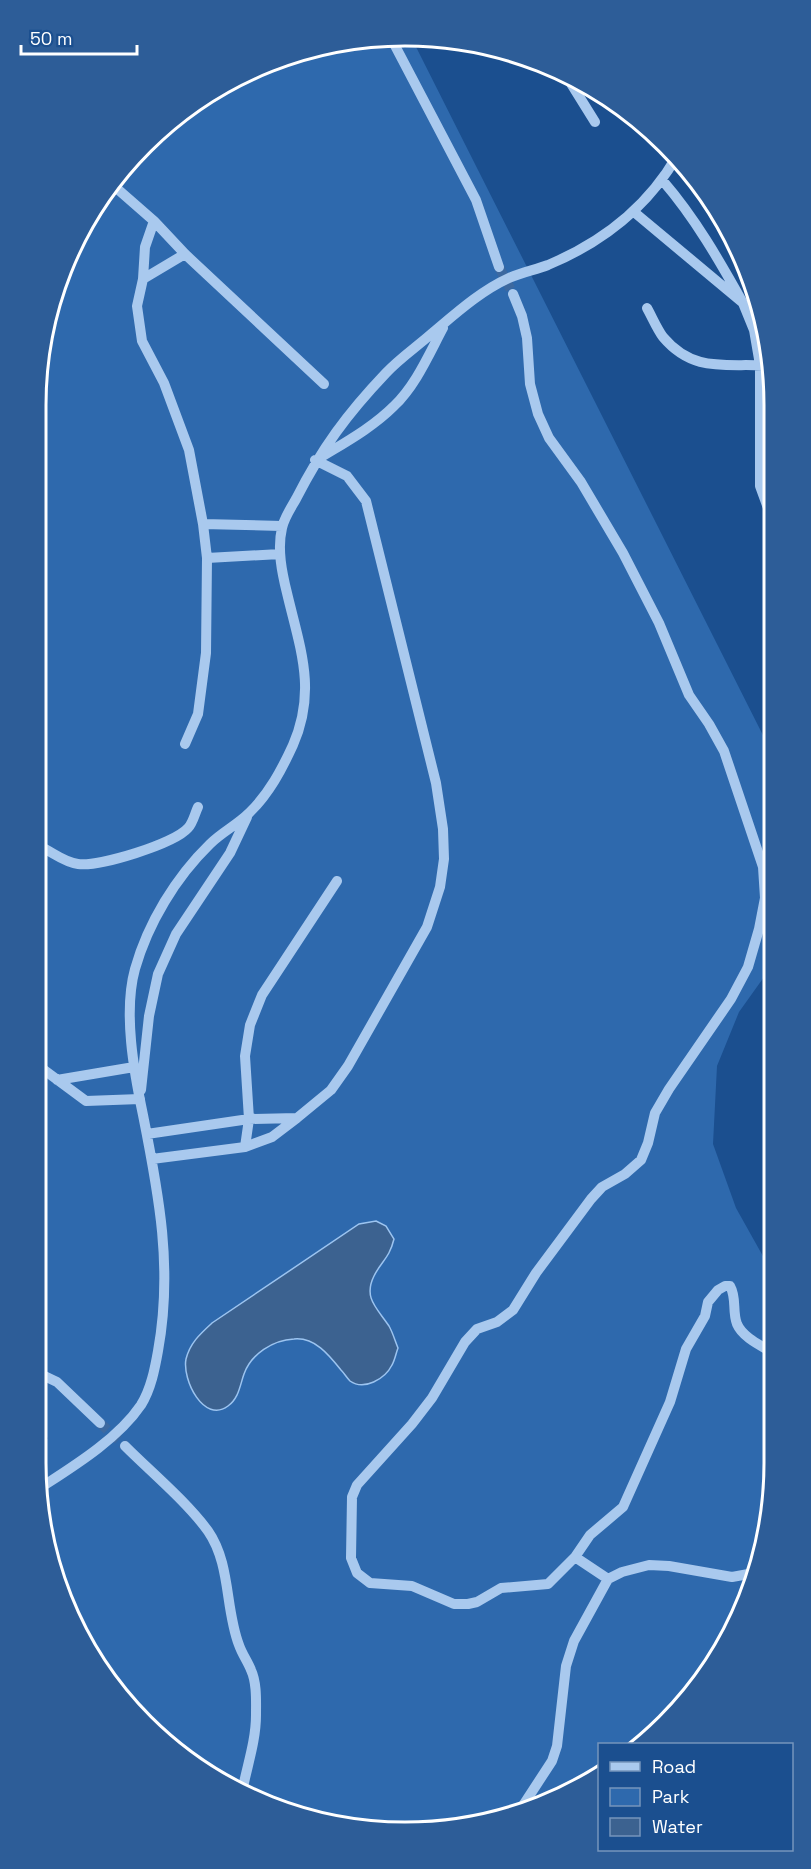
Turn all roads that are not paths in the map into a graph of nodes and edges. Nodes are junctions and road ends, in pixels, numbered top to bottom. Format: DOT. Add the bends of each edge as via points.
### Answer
graph roads {
  1 [pos="395,46"];
  2 [pos="575,90"];
  3 [pos="595,122"];
  4 [pos="672,165"];
  5 [pos="663,180"];
  6 [pos="119,190"];
  7 [pos="634,212"];
  8 [pos="154,221"];
  9 [pos="710,245"];
  10 [pos="185,254"];
  11 [pos="693,260"];
  12 [pos="500,267"];
  13 [pos="143,279"];
  14 [pos="513,294"];
  15 [pos="743,303"];
  16 [pos="647,308"];
  17 [pos="446,321"];
  18 [pos="759,345"];
  19 [pos="762,365"];
  20 [pos="324,384"];
  21 [pos="764,405"];
  22 [pos="315,460"];
  23 [pos="764,497"];
  24 [pos="203,524"];
  25 [pos="282,526"];
  26 [pos="280,554"];
  27 [pos="207,558"];
  28 [pos="185,744"];
  29 [pos="198,807"];
  30 [pos="249,813"];
  31 [pos="46,850"];
  32 [pos="337,880"];
  33 [pos="764,882"];
  34 [pos="764,903"];
  35 [pos="134,1067"];
  36 [pos="46,1072"];
  37 [pos="57,1080"];
  38 [pos="140,1100"];
  39 [pos="297,1118"];
  40 [pos="249,1119"];
  41 [pos="147,1134"];
  42 [pos="245,1147"];
  43 [pos="152,1159"];
  44 [pos="764,1347"];
  45 [pos="46,1377"];
  46 [pos="100,1423"];
  47 [pos="125,1446"];
  48 [pos="47,1483"];
  49 [pos="575,1557"];
  50 [pos="746,1574"];
  51 [pos="608,1579"];
  52 [pos="244,1783"];
  53 [pos="526,1801"];
  1 -- 12 [label="street" via="476,200"];
  2 -- 3 [label="street"];
  4 -- 5 [label="street"];
  5 -- 7 [label="street"];
  5 -- 9 [label="street"];
  6 -- 8 [label="street"];
  7 -- 11 [label="street"];
  7 -- 17 [label="street" via="585,248 508,278"];
  8 -- 10 [label="street"];
  8 -- 13 [label="street" via="145,247"];
  9 -- 11 [label="street"];
  9 -- 15 [label="street"];
  10 -- 13 [label="street"];
  10 -- 20 [label="street"];
  11 -- 15 [label="street"];
  13 -- 24 [label="street" via="137,306 142,341 164,382 189,450"];
  14 -- 33 [label="street" via="527,338 530,384 538,414 549,438 581,482 623,553 659,623 689,695 724,751 763,867"];
  15 -- 18 [label="street"];
  16 -- 19 [label="street" via="663,336 687,358 716,365"];
  17 -- 22 [label="street" via="390,369 343,420"];
  17 -- 22 [label="street" via="395,406 361,434"];
  21 -- 23 [label="street" via="760,486"];
  22 -- 25 [label="street"];
  22 -- 39 [label="street" via="347,476 366,501 436,783 444,859 427,927 348,1066 331,1090"];
  24 -- 25 [label="street"];
  24 -- 27 [label="street"];
  25 -- 26 [label="street"];
  26 -- 27 [label="street"];
  26 -- 30 [label="street" via="307,683 305,711 276,780"];
  27 -- 28 [label="street" via="206,653 198,714"];
  29 -- 31 [label="street" via="189,828 169,842 104,862 81,865"];
  30 -- 35 [label="street" via="211,842 180,879 150,929 134,972 130,1022"];
  30 -- 38 [label="street" via="230,853 176,934 158,974"];
  32 -- 40 [label="street" via="262,995 250,1025 245,1056"];
  34 -- 49 [label="street" via="748,967 655,1113 641,1160 591,1199 513,1310 497,1322 477,1329 465,1342 432,1398 357,1485 352,1497 351,1558 357,1573 370,1583 412,1586 454,1604 468,1604 501,1588 548,1584"];
  35 -- 37 [label="street"];
  35 -- 38 [label="street"];
  36 -- 37 [label="street"];
  37 -- 38 [label="street" via="86,1101"];
  38 -- 41 [label="street"];
  39 -- 40 [label="street"];
  39 -- 42 [label="street" via="272,1137"];
  40 -- 41 [label="street"];
  40 -- 42 [label="street"];
  41 -- 43 [label="street"];
  42 -- 43 [label="street"];
  43 -- 48 [label="street" via="165,1262 164,1317 154,1371 142,1403 129,1418 101,1447"];
  44 -- 49 [label="street" via="746,1336 737,1324 730,1286 718,1290 686,1348 670,1402 623,1507 590,1535"];
  45 -- 46 [label="street" via="57,1382"];
  47 -- 52 [label="street" via="194,1514 217,1549 239,1646 252,1672 255,1694 256,1718"];
  49 -- 51 [label="street"];
  50 -- 51 [label="street" via="732,1577 649,1565"];
  51 -- 53 [label="street" via="574,1641 566,1666 552,1761"];
}
